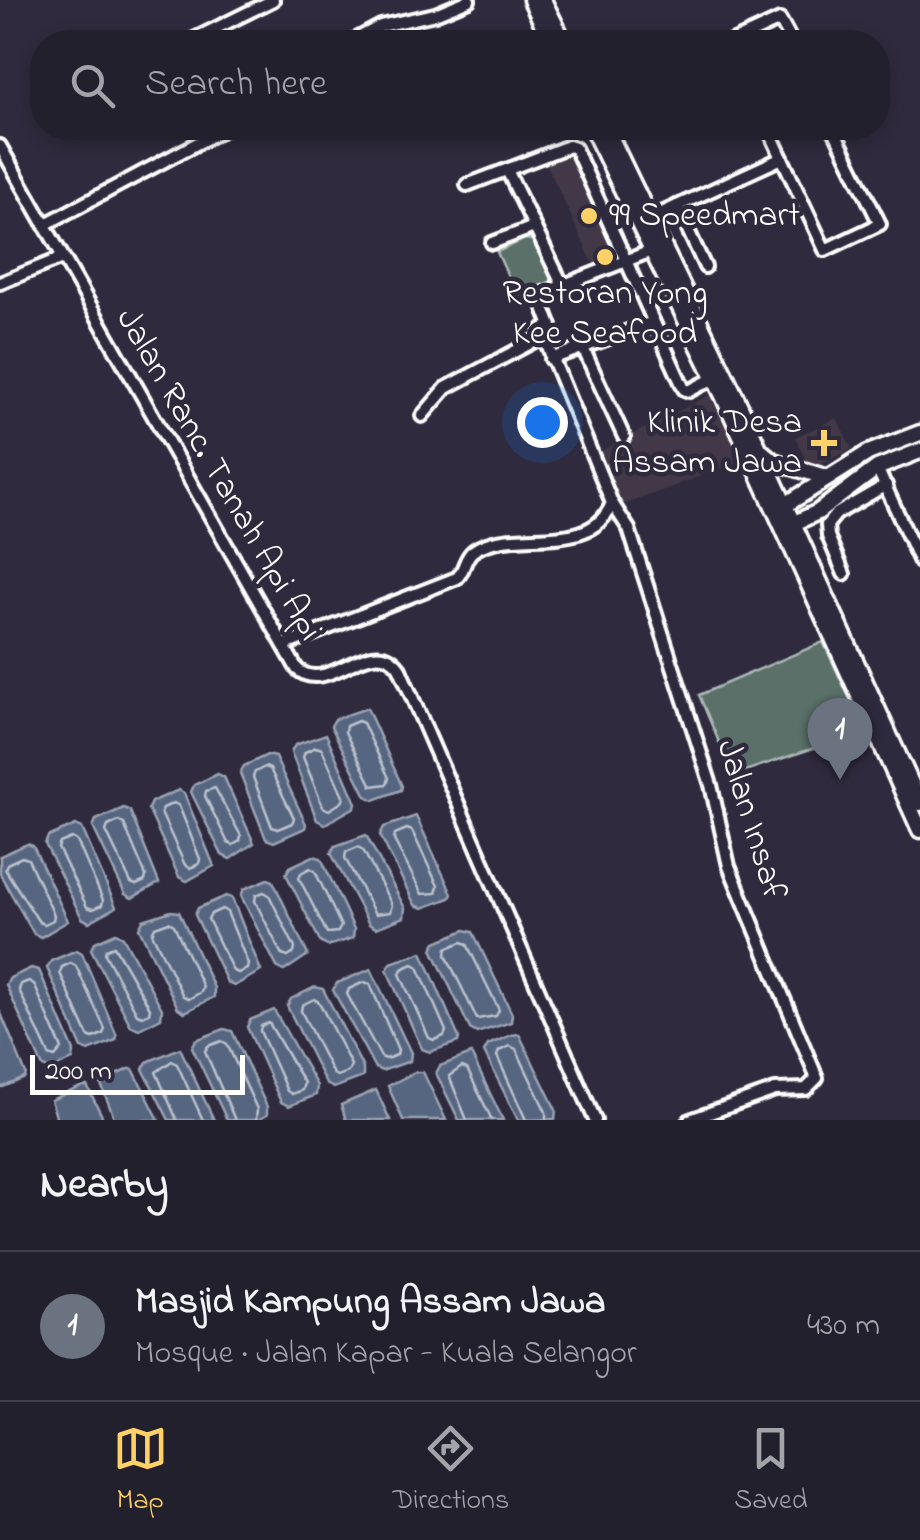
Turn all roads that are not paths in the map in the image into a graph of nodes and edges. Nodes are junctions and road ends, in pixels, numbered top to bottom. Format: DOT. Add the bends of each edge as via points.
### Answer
graph roads {
  1 [pos="273,0"];
  2 [pos="469,0"];
  3 [pos="531,0"];
  4 [pos="543,0"];
  5 [pos="212,30"];
  6 [pos="389,30"];
  7 [pos="545,30"];
  8 [pos="558,30"];
  9 [pos="758,30"];
  10 [pos="785,30"];
  11 [pos="203,140"];
  12 [pos="598,140"];
  13 [pos="612,140"];
  14 [pos="774,140"];
  15 [pos="839,140"];
  16 [pos="0,146"];
  17 [pos="782,158"];
  18 [pos="508,170"];
  19 [pos="468,184"];
  20 [pos="677,206"];
  21 [pos="650,218"];
  22 [pos="44,225"];
  23 [pos="534,227"];
  24 [pos="492,243"];
  25 [pos="651,251"];
  26 [pos="62,258"];
  27 [pos="625,262"];
  28 [pos="704,267"];
  29 [pos="0,282"];
  30 [pos="563,286"];
  31 [pos="653,322"];
  32 [pos="542,336"];
  33 [pos="583,348"];
  34 [pos="552,359"];
  35 [pos="714,378"];
  36 [pos="422,416"];
  37 [pos="920,433"];
  38 [pos="624,437"];
  39 [pos="760,450"];
  40 [pos="920,452"];
  41 [pos="877,468"];
  42 [pos="825,477"];
  43 [pos="886,485"];
  44 [pos="612,502"];
  45 [pos="780,506"];
  46 [pos="818,512"];
  47 [pos="787,529"];
  48 [pos="920,562"];
  49 [pos="814,570"];
  50 [pos="844,574"];
  51 [pos="285,645"];
  52 [pos="920,803"];
  53 [pos="920,830"];
  54 [pos="594,1120"];
  55 [pos="690,1120"];
  1 -- 5 [label="street"];
  2 -- 6 [label="street"];
  3 -- 7 [label="highway"];
  4 -- 8 [label="highway"];
  9 -- 10 [label="street" via="780,20"];
  11 -- 22 [label="street"];
  12 -- 25 [label="highway"];
  13 -- 21 [label="highway"];
  14 -- 17 [label="street"];
  15 -- 17 [label="street" via="880,224 825,250"];
  16 -- 22 [label="street, Jalan Ranc. Tanah Api Api"];
  17 -- 20 [label="street"];
  18 -- 19 [label="street"];
  18 -- 23 [label="street"];
  18 -- 27 [label="street" via="573,146"];
  20 -- 21 [label="street"];
  20 -- 28 [label="street"];
  21 -- 39 [label="highway"];
  22 -- 26 [label="street, Jalan Ranc. Tanah Api Api"];
  23 -- 24 [label="street"];
  23 -- 30 [label="street"];
  25 -- 27 [label="street"];
  25 -- 35 [label="highway"];
  26 -- 29 [label="street"];
  26 -- 51 [label="street, Jalan Ranc. Tanah Api Api"];
  27 -- 30 [label="street"];
  27 -- 31 [label="street"];
  30 -- 32 [label="street" via="539,296 551,326"];
  31 -- 33 [label="street"];
  31 -- 35 [label="street" via="684,389"];
  32 -- 34 [label="street"];
  32 -- 36 [label="street" via="446,388"];
  33 -- 34 [label="street"];
  33 -- 38 [label="street"];
  34 -- 44 [label="street"];
  35 -- 45 [label="highway"];
  37 -- 42 [label="highway"];
  39 -- 42 [label="highway"];
  39 -- 45 [label="highway"];
  40 -- 41 [label="highway"];
  41 -- 43 [label="street"];
  41 -- 46 [label="highway"];
  42 -- 45 [label="highway"];
  43 -- 48 [label="street"];
  43 -- 50 [label="street" via="827,524"];
  44 -- 51 [label="street" via="586,529 486,545 470,554 458,578"];
  44 -- 55 [label="street, Jalan Insaf" via="628,528 712,785 729,866 817,1078 806,1090 775,1090"];
  45 -- 47 [label="highway"];
  46 -- 47 [label="highway"];
  46 -- 49 [label="highway" via="809,538"];
  47 -- 49 [label="highway"];
  47 -- 53 [label="highway"];
  49 -- 52 [label="highway"];
  51 -- 54 [label="street, Jalan Ranc. Tanah Api Api" via="297,669 311,678 376,655 399,667"];
}
